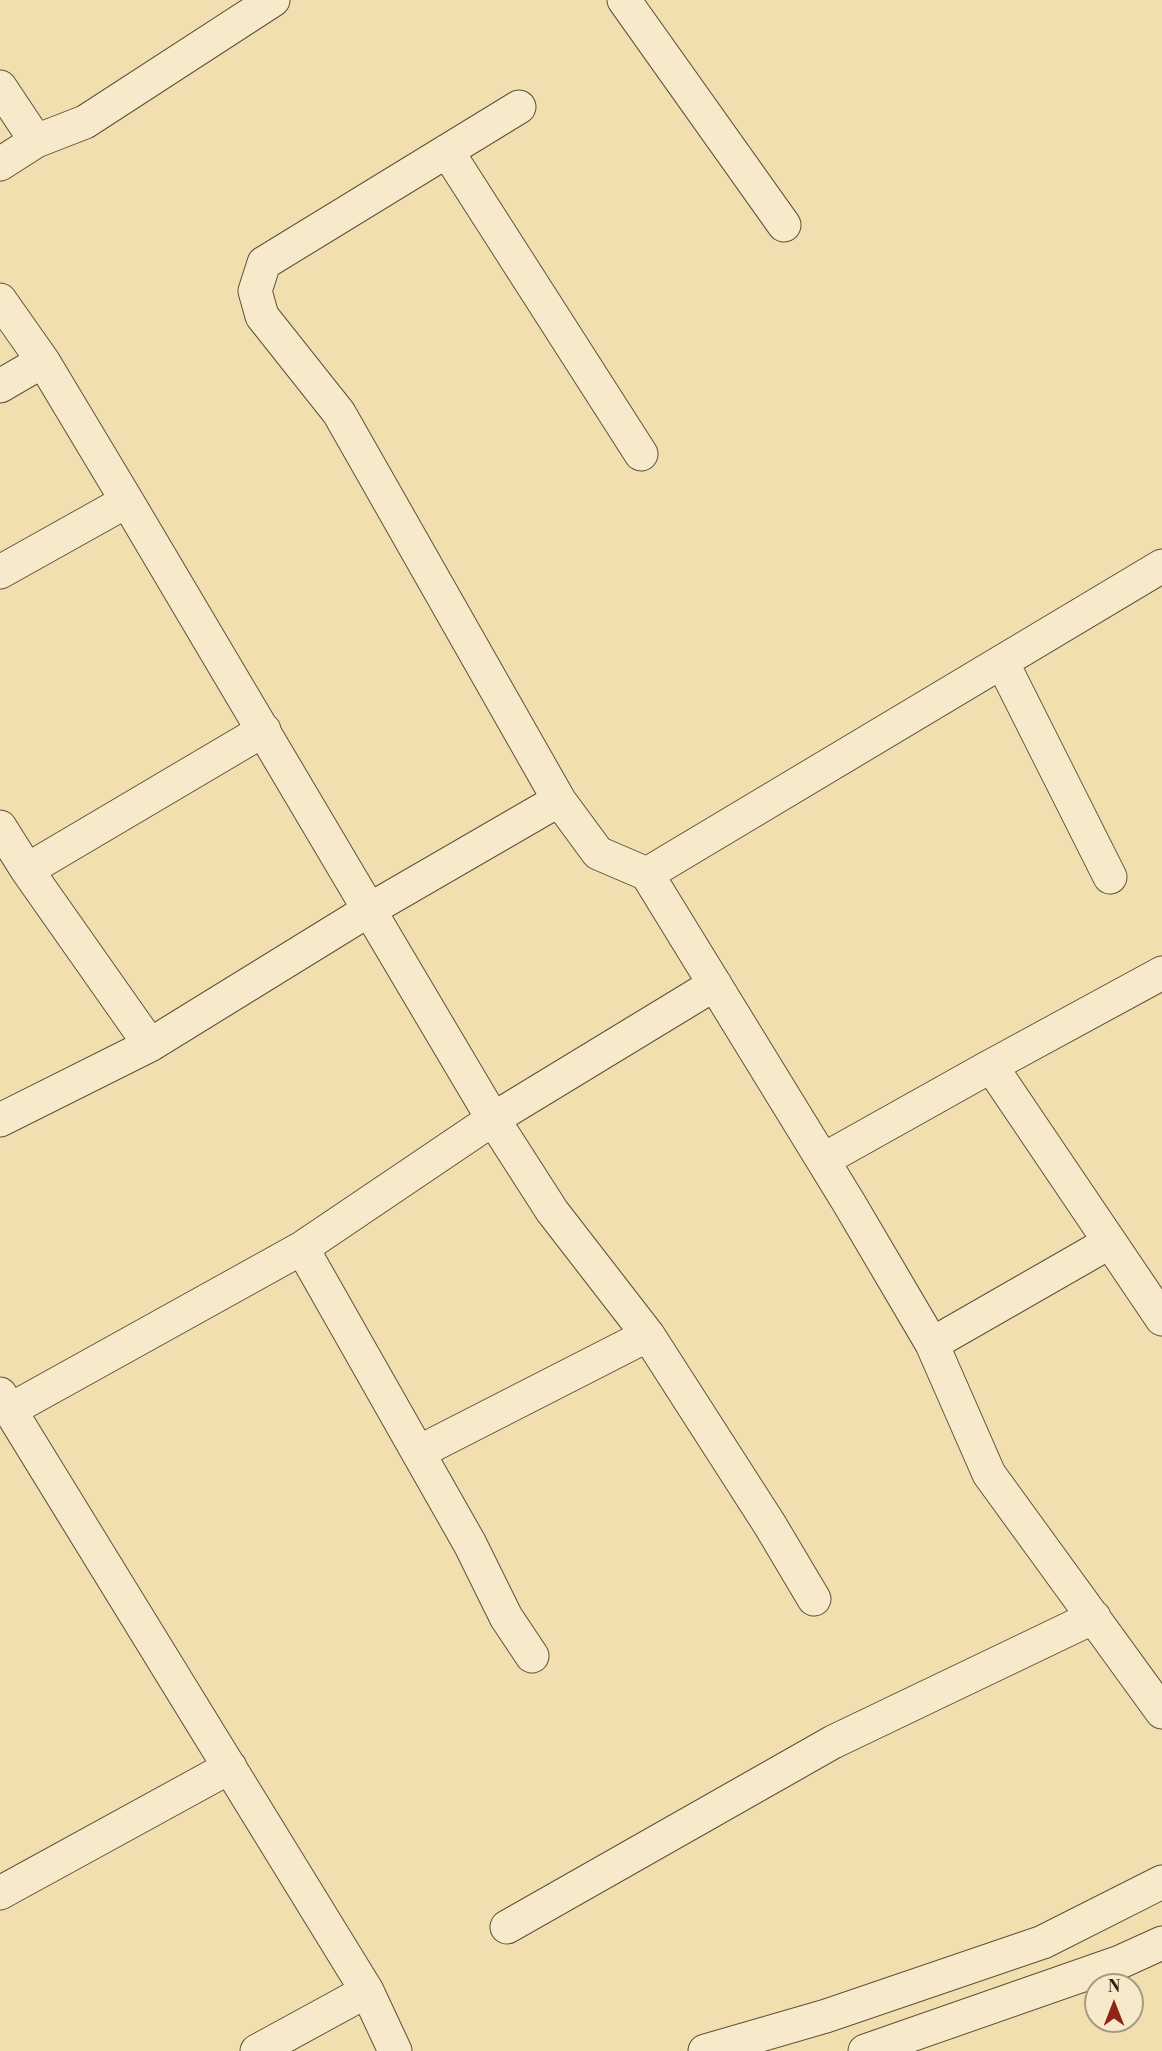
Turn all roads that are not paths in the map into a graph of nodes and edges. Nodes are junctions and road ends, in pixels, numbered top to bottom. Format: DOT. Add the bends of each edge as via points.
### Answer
graph roads {
  1 [pos="273,0"];
  2 [pos="624,0"];
  3 [pos="0,87"];
  4 [pos="519,107"];
  5 [pos="36,141"];
  6 [pos="447,151"];
  7 [pos="0,164"];
  8 [pos="784,225"];
  9 [pos="0,300"];
  10 [pos="43,361"];
  11 [pos="0,386"];
  12 [pos="641,454"];
  13 [pos="127,501"];
  14 [pos="1162,566"];
  15 [pos="0,572"];
  16 [pos="1002,662"];
  17 [pos="264,730"];
  18 [pos="559,800"];
  19 [pos="0,827"];
  20 [pos="27,870"];
  21 [pos="647,874"];
  22 [pos="1110,877"];
  23 [pos="369,909"];
  24 [pos="1162,973"];
  25 [pos="715,984"];
  26 [pos="150,1045"];
  27 [pos="991,1066"];
  28 [pos="493,1119"];
  29 [pos="0,1120"];
  30 [pos="824,1161"];
  31 [pos="1110,1242"];
  32 [pos="302,1248"];
  33 [pos="1162,1319"];
  34 [pos="648,1335"];
  35 [pos="932,1344"];
  36 [pos="5,1402"];
  37 [pos="419,1452"];
  38 [pos="814,1599"];
  39 [pos="1094,1617"];
  40 [pos="532,1656"];
  41 [pos="1162,1712"];
  42 [pos="230,1767"];
  43 [pos="1162,1882"];
  44 [pos="0,1893"];
  45 [pos="507,1927"];
  46 [pos="1162,1942"];
  47 [pos="367,1991"];
  48 [pos="257,2051"];
  49 [pos="395,2051"];
  50 [pos="705,2051"];
  51 [pos="865,2051"];
  1 -- 5 [label="street" via="85,122"];
  2 -- 8 [label="street"];
  3 -- 5 [label="street"];
  4 -- 6 [label="street"];
  5 -- 7 [label="street"];
  6 -- 12 [label="street"];
  6 -- 18 [label="street" via="264,263 255,291 262,316 339,413"];
  9 -- 10 [label="street"];
  10 -- 11 [label="street"];
  10 -- 13 [label="street"];
  13 -- 15 [label="street"];
  13 -- 17 [label="street"];
  14 -- 16 [label="street"];
  16 -- 21 [label="street"];
  16 -- 22 [label="street"];
  17 -- 20 [label="street"];
  17 -- 23 [label="street"];
  18 -- 21 [label="street" via="598,854"];
  18 -- 23 [label="street"];
  19 -- 20 [label="street"];
  20 -- 26 [label="street"];
  21 -- 25 [label="street"];
  23 -- 26 [label="street"];
  23 -- 28 [label="street"];
  24 -- 27 [label="street"];
  25 -- 28 [label="street"];
  25 -- 30 [label="street"];
  26 -- 29 [label="street"];
  27 -- 30 [label="street"];
  27 -- 31 [label="street"];
  28 -- 32 [label="street"];
  28 -- 34 [label="street" via="552,1211"];
  30 -- 35 [label="street"];
  31 -- 33 [label="street"];
  31 -- 35 [label="street"];
  32 -- 36 [label="street"];
  32 -- 37 [label="street"];
  34 -- 37 [label="street"];
  34 -- 38 [label="street"];
  35 -- 39 [label="street" via="988,1474"];
  36 -- 42 [label="street"];
  37 -- 40 [label="street" via="506,1617"];
  39 -- 41 [label="street"];
  39 -- 45 [label="street" via="833,1742"];
  42 -- 44 [label="street"];
  42 -- 47 [label="street"];
  43 -- 50 [label="street" via="1043,1942 826,2016"];
  46 -- 51 [label="street" via="1120,1962"];
  47 -- 48 [label="street"];
  47 -- 49 [label="street"];
}
